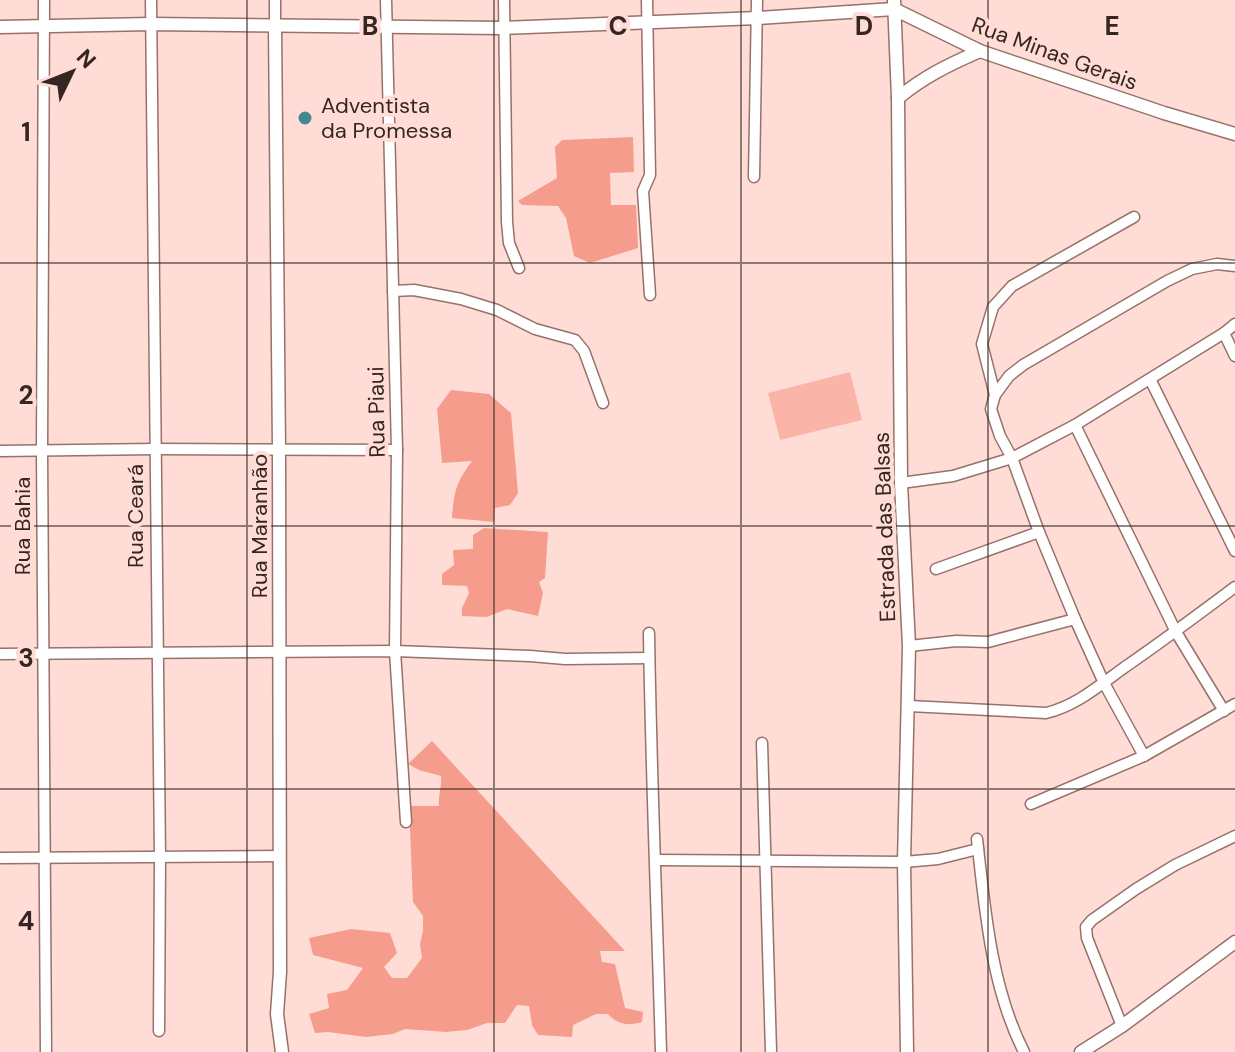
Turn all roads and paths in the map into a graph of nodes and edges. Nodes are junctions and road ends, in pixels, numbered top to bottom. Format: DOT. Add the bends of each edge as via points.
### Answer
graph roads {
  1 [pos="44,0"];
  2 [pos="151,0"];
  3 [pos="275,0"];
  4 [pos="386,0"];
  5 [pos="504,0"];
  6 [pos="647,0"];
  7 [pos="757,0"];
  8 [pos="894,5"];
  9 [pos="758,18"];
  10 [pos="648,22"];
  11 [pos="151,24"];
  12 [pos="45,26"];
  13 [pos="275,26"];
  14 [pos="0,27"];
  15 [pos="386,28"];
  16 [pos="503,28"];
  17 [pos="980,51"];
  18 [pos="898,98"];
  19 [pos="1235,134"];
  20 [pos="754,177"];
  21 [pos="1134,217"];
  22 [pos="1235,266"];
  23 [pos="519,268"];
  24 [pos="393,291"];
  25 [pos="650,295"];
  26 [pos="1235,324"];
  27 [pos="1224,333"];
  28 [pos="1235,356"];
  29 [pos="1150,379"];
  30 [pos="995,395"];
  31 [pos="603,403"];
  32 [pos="1075,425"];
  33 [pos="155,449"];
  34 [pos="279,449"];
  35 [pos="397,450"];
  36 [pos="0,451"];
  37 [pos="42,451"];
  38 [pos="1012,458"];
  39 [pos="901,483"];
  40 [pos="1039,532"];
  41 [pos="1235,551"];
  42 [pos="936,569"];
  43 [pos="1235,587"];
  44 [pos="1075,619"];
  45 [pos="1176,632"];
  46 [pos="649,633"];
  47 [pos="909,646"];
  48 [pos="395,651"];
  49 [pos="156,652"];
  50 [pos="278,652"];
  51 [pos="43,653"];
  52 [pos="0,654"];
  53 [pos="649,658"];
  54 [pos="1104,683"];
  55 [pos="1235,704"];
  56 [pos="909,706"];
  57 [pos="1224,711"];
  58 [pos="762,743"];
  59 [pos="1144,756"];
  60 [pos="1031,804"];
  61 [pos="406,822"];
  62 [pos="1235,836"];
  63 [pos="279,856"];
  64 [pos="0,858"];
  65 [pos="160,858"];
  66 [pos="45,859"];
  67 [pos="656,860"];
  68 [pos="766,860"];
  69 [pos="904,862"];
  70 [pos="1235,942"];
  71 [pos="1122,1026"];
  72 [pos="159,1031"];
  73 [pos="1085,1051"];
  74 [pos="46,1052"];
  75 [pos="282,1052"];
  76 [pos="661,1052"];
  77 [pos="771,1052"];
  78 [pos="907,1052"];
  79 [pos="1024,1052"];
  1 -- 12 [label="street, Rua Bahia"];
  2 -- 11 [label="street, Rua Ceará"];
  3 -- 13 [label="street, Rua Maranhão"];
  4 -- 15 [label="street, Rua Piaui"];
  5 -- 16 [label="street"];
  6 -- 10 [label="street"];
  7 -- 9 [label="street"];
  8 -- 9 [label="street, Rua Minas Gerais"];
  8 -- 17 [label="street, Rua Minas Gerais"];
  8 -- 18 [label="street, Estrada das Balsas"];
  9 -- 10 [label="street, Rua Minas Gerais"];
  9 -- 20 [label="street"];
  10 -- 16 [label="street, Rua Minas Gerais"];
  10 -- 25 [label="street" via="650,175 643,191"];
  11 -- 12 [label="street, Rua Minas Gerais"];
  11 -- 13 [label="street, Rua Minas Gerais"];
  11 -- 33 [label="street, Rua Ceará"];
  12 -- 14 [label="street, Rua Minas Gerais"];
  12 -- 37 [label="street, Rua Bahia"];
  13 -- 15 [label="street, Rua Minas Gerais"];
  13 -- 34 [label="street, Rua Maranhão"];
  15 -- 16 [label="street, Rua Minas Gerais"];
  15 -- 24 [label="street, Rua Piaui"];
  16 -- 23 [label="street" via="507,222"];
  17 -- 18 [label="street" via="930,74"];
  17 -- 19 [label="street, Rua Minas Gerais"];
  18 -- 39 [label="street, Estrada das Balsas"];
  21 -- 30 [label="street" via="1012,286 993,307 982,344"];
  22 -- 30 [label="street" via="1192,269 1167,281 1023,365"];
  24 -- 31 [label="street" via="461,299 575,340"];
  24 -- 35 [label="street, Rua Piaui"];
  26 -- 27 [label="street"];
  27 -- 28 [label="street"];
  27 -- 29 [label="street"];
  29 -- 32 [label="street"];
  29 -- 41 [label="street"];
  30 -- 38 [label="street" via="991,409"];
  32 -- 38 [label="street"];
  32 -- 45 [label="street"];
  33 -- 34 [label="street"];
  33 -- 37 [label="street"];
  33 -- 49 [label="street, Rua Ceará"];
  34 -- 35 [label="street"];
  34 -- 50 [label="street, Rua Maranhão"];
  35 -- 48 [label="street, Rua Piaui"];
  36 -- 37 [label="street"];
  37 -- 51 [label="street, Rua Bahia"];
  38 -- 39 [label="street" via="953,476"];
  38 -- 40 [label="street"];
  39 -- 47 [label="street, Estrada das Balsas"];
  40 -- 42 [label="street"];
  40 -- 44 [label="street"];
  43 -- 45 [label="street"];
  44 -- 47 [label="street" via="988,642"];
  44 -- 54 [label="street"];
  45 -- 54 [label="street"];
  45 -- 57 [label="street"];
  46 -- 53 [label="street"];
  47 -- 56 [label="street, Estrada das Balsas"];
  48 -- 50 [label="street"];
  48 -- 53 [label="street"];
  48 -- 61 [label="street, Rua Piaui"];
  49 -- 50 [label="street"];
  49 -- 51 [label="street"];
  49 -- 65 [label="street, Rua Ceará"];
  50 -- 63 [label="street, Rua Maranhão"];
  51 -- 52 [label="street"];
  51 -- 66 [label="street, Rua Bahia"];
  53 -- 67 [label="street"];
  54 -- 56 [label="street" via="1046,713"];
  54 -- 59 [label="street"];
  55 -- 57 [label="street"];
  56 -- 69 [label="street, Estrada das Balsas"];
  57 -- 59 [label="street"];
  58 -- 68 [label="street"];
  59 -- 60 [label="street"];
  62 -- 71 [label="street" via="1175,865 1086,927"];
  63 -- 65 [label="street"];
  63 -- 75 [label="street, Rua Maranhão" via="277,1014"];
  64 -- 66 [label="street"];
  65 -- 66 [label="street"];
  65 -- 72 [label="street, Rua Ceará"];
  66 -- 74 [label="street, Rua Bahia"];
  67 -- 68 [label="street"];
  67 -- 76 [label="street"];
  68 -- 69 [label="street"];
  68 -- 77 [label="street"];
  69 -- 78 [label="street, Estrada das Balsas"];
  69 -- 79 [label="street" via="938,859 978,844 987,929"];
  70 -- 71 [label="street"];
  71 -- 73 [label="street"];
}
